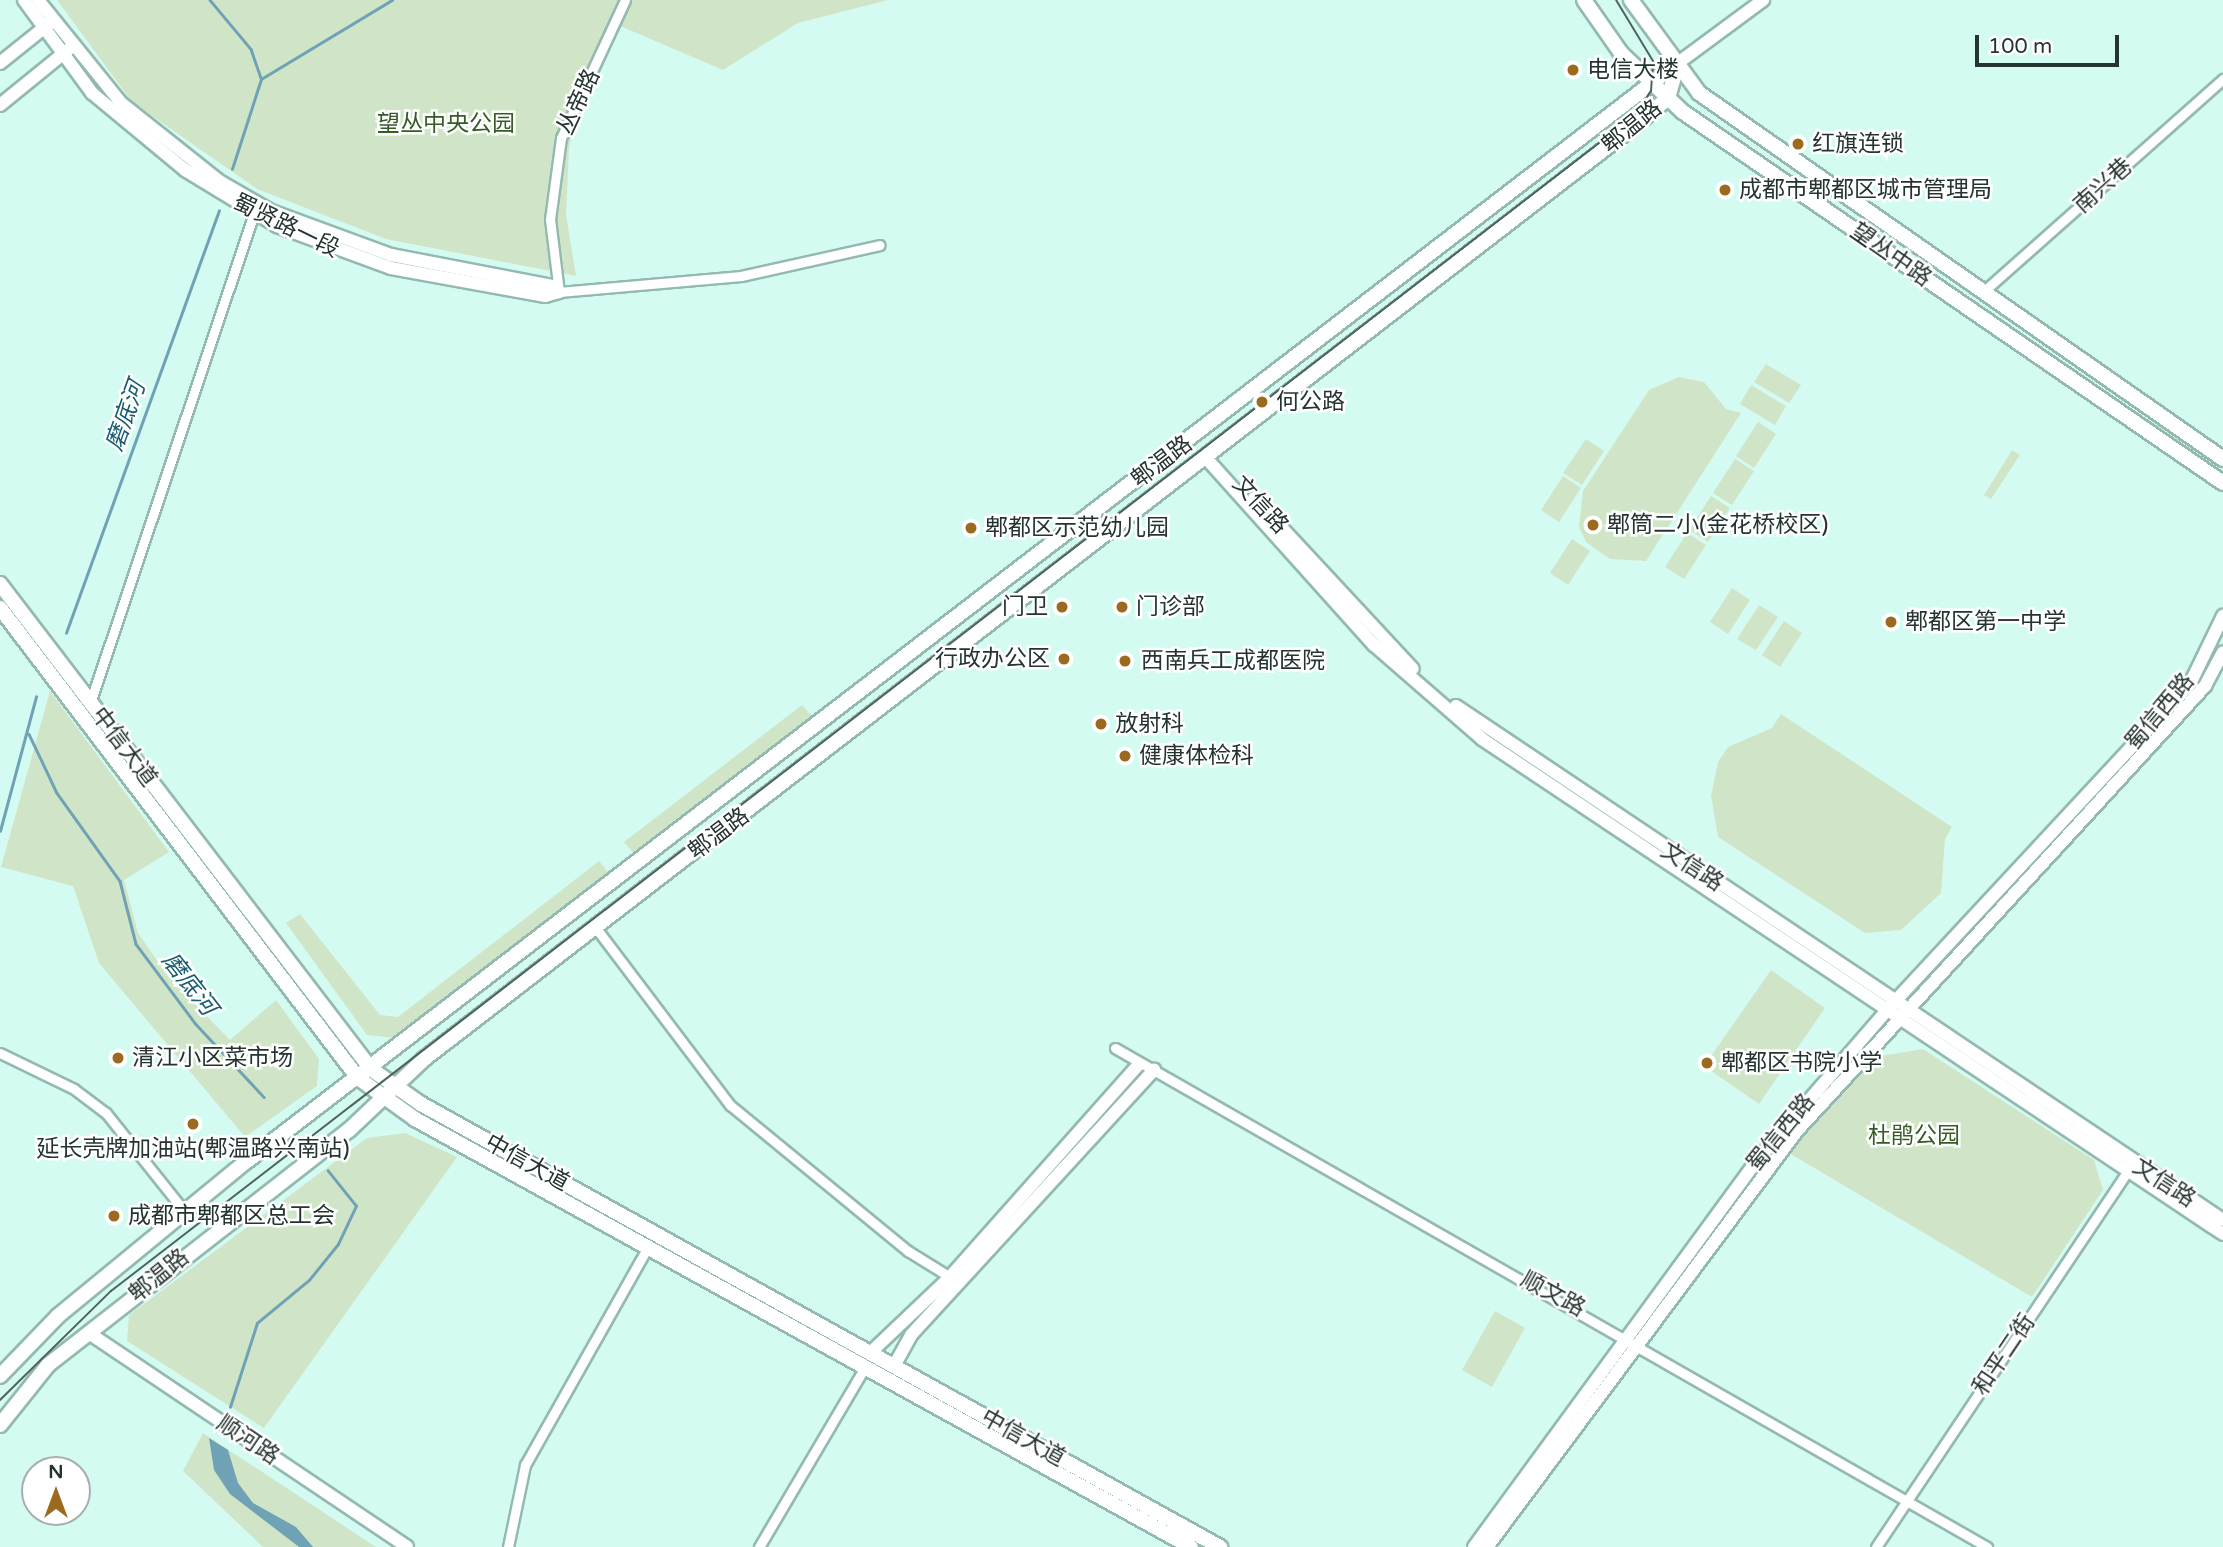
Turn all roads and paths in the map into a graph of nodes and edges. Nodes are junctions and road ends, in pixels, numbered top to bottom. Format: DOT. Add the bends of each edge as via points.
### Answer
graph roads {
  1 [pos="24,0"];
  2 [pos="38,0"];
  3 [pos="625,0"];
  4 [pos="1584,0"];
  5 [pos="1631,0"];
  6 [pos="1763,0"];
  7 [pos="49,24"];
  8 [pos="68,50"];
  9 [pos="0,62"];
  10 [pos="1678,63"];
  11 [pos="2223,79"];
  12 [pos="1652,83"];
  13 [pos="1668,98"];
  14 [pos="0,105"];
  15 [pos="254,213"];
  16 [pos="880,245"];
  17 [pos="559,292"];
  18 [pos="1983,292"];
  19 [pos="1210,456"];
  20 [pos="2223,459"];
  21 [pos="2223,483"];
  22 [pos="0,584"];
  23 [pos="0,608"];
  24 [pos="2223,616"];
  25 [pos="2223,652"];
  26 [pos="90,703"];
  27 [pos="596,928"];
  28 [pos="1896,1009"];
  29 [pos="1115,1048"];
  30 [pos="0,1053"];
  31 [pos="1138,1065"];
  32 [pos="371,1069"];
  33 [pos="1153,1070"];
  34 [pos="358,1078"];
  35 [pos="395,1086"];
  36 [pos="384,1097"];
  37 [pos="2130,1167"];
  38 [pos="185,1212"];
  39 [pos="2223,1220"];
  40 [pos="2223,1234"];
  41 [pos="648,1248"];
  42 [pos="950,1277"];
  43 [pos="89,1333"];
  44 [pos="1633,1339"];
  45 [pos="867,1360"];
  46 [pos="894,1366"];
  47 [pos="0,1376"];
  48 [pos="0,1425"];
  49 [pos="1908,1500"];
  50 [pos="407,1547"];
  51 [pos="508,1547"];
  52 [pos="759,1547"];
  53 [pos="1191,1547"];
  54 [pos="1220,1547"];
  55 [pos="1474,1547"];
  56 [pos="1487,1547"];
  57 [pos="1876,1547"];
  58 [pos="1987,1547"];
  1 -- 7 [label="street"];
  2 -- 7 [label="street"];
  3 -- 17 [label="street, 丛帝路" via="561,138 550,219"];
  4 -- 12 [label="main road, 望丛中路" via="1621,53"];
  5 -- 10 [label="main road, 望丛中路"];
  6 -- 10 [label="street"];
  7 -- 8 [label="street"];
  7 -- 9 [label="street"];
  8 -- 14 [label="street"];
  8 -- 15 [label="street, 蜀贤路一段" via="92,93 138,132"];
  8 -- 17 [label="street, 蜀贤路一段" via="172,146 271,211 391,256 552,286"];
  10 -- 12 [label="main road, 郫温路"];
  10 -- 13 [label="main road, 郫温路"];
  10 -- 18 [label="main road, 望丛中路" via="1699,93"];
  11 -- 18 [label="street, 南兴巷"];
  12 -- 13 [label="main road, 望丛中路"];
  12 -- 32 [label="main road, 郫温路"];
  13 -- 19 [label="main road, 郫温路"];
  13 -- 21 [label="main road, 望丛中路"];
  15 -- 17 [label="street, 蜀贤路一段" via="344,255 391,268 545,296"];
  15 -- 26 [label="street"];
  16 -- 17 [label="street, 蜀贤路一段" via="741,276"];
  18 -- 20 [label="main road, 望丛中路"];
  19 -- 27 [label="main road, 郫温路"];
  19 -- 28 [label="street, 文信路" via="1374,645 1482,739"];
  22 -- 26 [label="main road, 中信大道"];
  23 -- 34 [label="main road, 中信大道"];
  24 -- 28 [label="street, 蜀信西路" via="2190,684"];
  25 -- 28 [label="street, 蜀信西路" via="2205,686"];
  26 -- 32 [label="main road, 中信大道"];
  27 -- 35 [label="main road, 郫温路"];
  27 -- 42 [label="street" via="730,1105 908,1251"];
  28 -- 37 [label="street, 文信路"];
  28 -- 44 [label="street, 蜀信西路" via="1759,1158"];
  29 -- 31 [label="street, 顺文路"];
  30 -- 38 [label="street" via="74,1089 106,1113"];
  31 -- 33 [label="street, 顺文路"];
  31 -- 42 [label="street"];
  32 -- 34 [label="main road, 郫温路"];
  32 -- 35 [label="main road, 中信大道"];
  33 -- 44 [label="street, 顺文路"];
  33 -- 46 [label="street" via="911,1335"];
  34 -- 36 [label="main road, 中信大道"];
  34 -- 38 [label="main road, 郫温路"];
  35 -- 36 [label="main road, 郫温路"];
  35 -- 45 [label="main road, 中信大道"];
  36 -- 41 [label="main road, 中信大道"];
  36 -- 43 [label="main road, 郫温路"];
  37 -- 39 [label="street, 文信路"];
  37 -- 40 [label="street"];
  37 -- 49 [label="street, 和平二街"];
  38 -- 47 [label="main road, 郫温路" via="58,1316"];
  41 -- 45 [label="main road, 中信大道"];
  41 -- 51 [label="street" via="525,1465"];
  42 -- 45 [label="street"];
  43 -- 48 [label="main road, 郫温路" via="48,1365"];
  43 -- 50 [label="street, 顺河路"];
  44 -- 49 [label="street, 顺文路"];
  44 -- 55 [label="street, 蜀信西路"];
  44 -- 56 [label="street, 蜀信西路"];
  45 -- 46 [label="main road, 中信大道"];
  45 -- 52 [label="street"];
  45 -- 53 [label="main road, 中信大道"];
  46 -- 54 [label="main road, 中信大道"];
  49 -- 57 [label="street, 和平二街"];
  49 -- 58 [label="street, 顺文路"];
}
